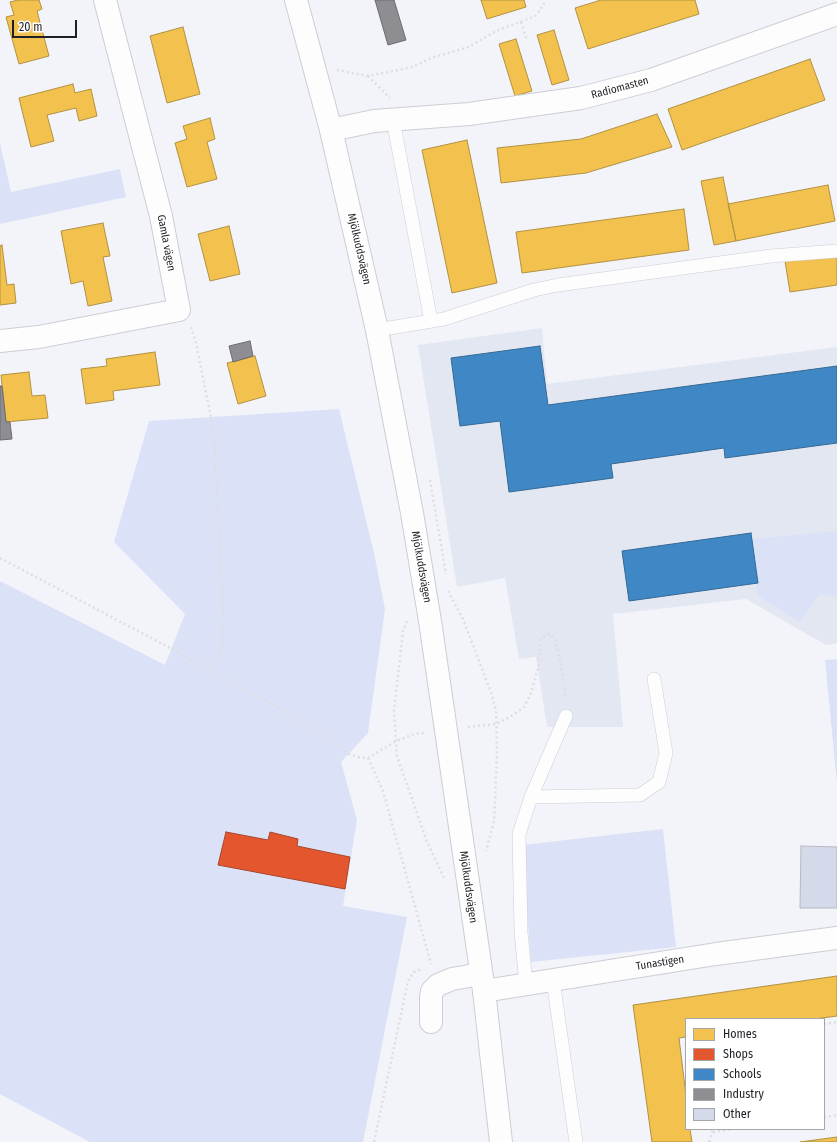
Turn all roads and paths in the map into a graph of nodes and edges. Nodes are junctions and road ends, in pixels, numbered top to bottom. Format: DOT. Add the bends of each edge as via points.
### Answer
graph roads {
  1 [pos="104,0"];
  2 [pos="296,0"];
  3 [pos="546,0"];
  4 [pos="837,14"];
  5 [pos="521,22"];
  6 [pos="527,40"];
  7 [pos="334,69"];
  8 [pos="393,120"];
  9 [pos="331,130"];
  10 [pos="837,251"];
  11 [pos="179,310"];
  12 [pos="431,321"];
  13 [pos="377,330"];
  14 [pos="0,341"];
  15 [pos="0,558"];
  16 [pos="448,590"];
  17 [pos="408,617"];
  18 [pos="212,671"];
  19 [pos="654,679"];
  20 [pos="566,716"];
  21 [pos="496,724"];
  22 [pos="466,727"];
  23 [pos="427,733"];
  24 [pos="396,741"];
  25 [pos="368,758"];
  26 [pos="531,797"];
  27 [pos="484,857"];
  28 [pos="447,886"];
  29 [pos="837,938"];
  30 [pos="553,980"];
  31 [pos="482,983"];
  32 [pos="526,985"];
  33 [pos="430,1022"];
  34 [pos="837,1022"];
  35 [pos="825,1024"];
  36 [pos="837,1115"];
  37 [pos="825,1117"];
  38 [pos="713,1130"];
  39 [pos="374,1142"];
  40 [pos="501,1142"];
  41 [pos="576,1142"];
  42 [pos="709,1142"];
  1 -- 11 [label="street, Gamla vägen" via="161,216"];
  2 -- 9 [label="street, Mjölkuddsvägen"];
  3 -- 5 [label="path" via="537,15"];
  4 -- 8 [label="street, Radiomasten" via="651,80 581,98 469,114"];
  5 -- 6 [label="path"];
  5 -- 7 [label="path" via="496,31 469,47 431,58 413,67 368,76"];
  8 -- 9 [label="street, Radiomasten" via="374,121"];
  8 -- 12 [label="lane"];
  9 -- 13 [label="street, Mjölkuddsvägen"];
  10 -- 12 [label="lane" via="771,256 558,285"];
  11 -- 14 [label="street" via="39,337"];
  11 -- 18 [label="path" via="189,322 196,343 214,433 223,610 222,648"];
  12 -- 13 [label="lane"];
  13 -- 31 [label="street, Mjölkuddsvägen" via="430,621"];
  15 -- 18 [label="path"];
  16 -- 21 [label="path" via="463,619 492,695"];
  17 -- 24 [label="path" via="403,631 394,711"];
  18 -- 25 [label="path" via="323,734 347,753"];
  19 -- 26 [label="lane" via="666,753 658,782 640,795"];
  20 -- 21 [label="path" via="565,686 556,641 548,634 541,639 538,668 524,707"];
  20 -- 26 [label="lane"];
  21 -- 22 [label="path"];
  21 -- 27 [label="path" via="494,822"];
  23 -- 24 [label="path" via="414,734"];
  24 -- 25 [label="path"];
  24 -- 28 [label="path" via="397,756 426,842"];
  25 -- 39 [label="path" via="383,791 432,966 418,969 408,981"];
  26 -- 32 [label="lane" via="519,834 521,932"];
  29 -- 30 [label="street, Tunastigen"];
  30 -- 32 [label="street, Tunastigen"];
  30 -- 41 [label="lane"];
  31 -- 32 [label="street, Tunastigen"];
  31 -- 33 [label="street, Tunastigen" via="452,979 438,985 432,991"];
  31 -- 40 [label="street, Mjölkuddsvägen"];
  34 -- 35 [label="path"];
  36 -- 37 [label="path"];
  38 -- 42 [label="path"];
}
